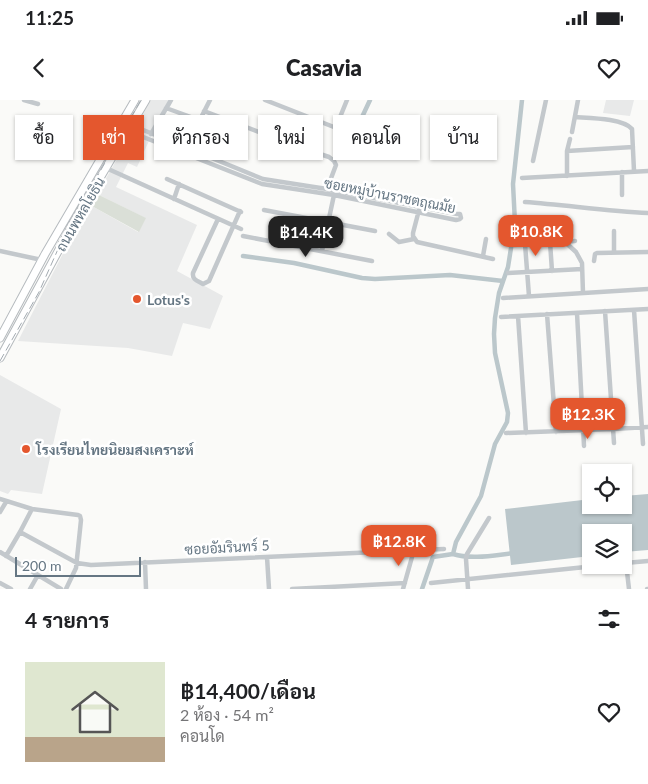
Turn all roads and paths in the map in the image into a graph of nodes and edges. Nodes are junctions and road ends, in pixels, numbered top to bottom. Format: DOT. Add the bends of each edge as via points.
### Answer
graph roads {
  1 [pos="24,100"];
  2 [pos="135,100"];
  3 [pos="146,100"];
  4 [pos="171,100"];
  5 [pos="210,100"];
  6 [pos="266,100"];
  7 [pos="347,100"];
  8 [pos="546,100"];
  9 [pos="578,100"];
  10 [pos="273,101"];
  11 [pos="38,104"];
  12 [pos="166,108"];
  13 [pos="204,111"];
  14 [pos="137,115"];
  15 [pos="185,115"];
  16 [pos="202,115"];
  17 [pos="341,115"];
  18 [pos="575,117"];
  19 [pos="333,126"];
  20 [pos="144,132"];
  21 [pos="572,132"];
  22 [pos="152,134"];
  23 [pos="570,139"];
  24 [pos="633,147"];
  25 [pos="567,151"];
  26 [pos="111,160"];
  27 [pos="207,160"];
  28 [pos="533,161"];
  29 [pos="106,168"];
  30 [pos="634,171"];
  31 [pos="648,171"];
  32 [pos="622,172"];
  33 [pos="568,176"];
  34 [pos="167,178"];
  35 [pos="522,178"];
  36 [pos="180,184"];
  37 [pos="298,186"];
  38 [pos="327,189"];
  39 [pos="334,195"];
  40 [pos="622,195"];
  41 [pos="379,198"];
  42 [pos="174,199"];
  43 [pos="525,202"];
  44 [pos="377,204"];
  45 [pos="419,209"];
  46 [pos="264,210"];
  47 [pos="648,213"];
  48 [pos="218,219"];
  49 [pos="328,222"];
  50 [pos="233,226"];
  51 [pos="241,229"];
  52 [pos="375,231"];
  53 [pos="614,231"];
  54 [pos="389,234"];
  55 [pos="243,236"];
  56 [pos="486,238"];
  57 [pos="414,239"];
  58 [pos="575,241"];
  59 [pos="550,242"];
  60 [pos="565,242"];
  61 [pos="525,244"];
  62 [pos="514,245"];
  63 [pos="0,251"];
  64 [pos="322,251"];
  65 [pos="614,252"];
  66 [pos="648,252"];
  67 [pos="483,256"];
  68 [pos="492,259"];
  69 [pos="42,260"];
  70 [pos="372,261"];
  71 [pos="594,261"];
  72 [pos="582,269"];
  73 [pos="552,270"];
  74 [pos="527,272"];
  75 [pos="508,273"];
  76 [pos="648,289"];
  77 [pos="583,293"];
  78 [pos="529,296"];
  79 [pos="21,298"];
  80 [pos="503,298"];
  81 [pos="29,303"];
  82 [pos="648,309"];
  83 [pos="634,310"];
  84 [pos="605,311"];
  85 [pos="577,313"];
  86 [pos="547,314"];
  87 [pos="501,316"];
  88 [pos="518,316"];
  89 [pos="0,329"];
  90 [pos="0,338"];
  91 [pos="0,348"];
  92 [pos="0,358"];
  93 [pos="648,426"];
  94 [pos="642,427"];
  95 [pos="613,429"];
  96 [pos="584,431"];
  97 [pos="556,432"];
  98 [pos="506,433"];
  99 [pos="526,433"];
  100 [pos="614,443"];
  101 [pos="643,444"];
  102 [pos="584,446"];
  103 [pos="0,499"];
  104 [pos="6,502"];
  105 [pos="32,509"];
  106 [pos="0,512"];
  107 [pos="489,518"];
  108 [pos="20,532"];
  109 [pos="444,549"];
  110 [pos="414,550"];
  111 [pos="0,552"];
  112 [pos="6,556"];
  113 [pos="267,557"];
  114 [pos="648,561"];
  115 [pos="145,562"];
  116 [pos="632,562"];
  117 [pos="76,564"];
  118 [pos="582,567"];
  119 [pos="627,574"];
  120 [pos="38,575"];
  121 [pos="467,578"];
  122 [pos="438,582"];
  123 [pos="0,583"];
  124 [pos="405,583"];
  125 [pos="430,583"];
  126 [pos="11,589"];
  127 [pos="30,589"];
  128 [pos="61,589"];
  129 [pos="66,589"];
  130 [pos="146,589"];
  131 [pos="269,589"];
  132 [pos="292,589"];
  133 [pos="403,589"];
  134 [pos="439,589"];
  135 [pos="468,589"];
  136 [pos="629,589"];
  1 -- 11 [label="street"];
  2 -- 69 [label="main road, ถนนพหลโยธิน"];
  3 -- 14 [label="main road, ถนนพหลโยธิน"];
  4 -- 12 [label="street"];
  5 -- 13 [label="street"];
  6 -- 10 [label="street"];
  7 -- 17 [label="street"];
  8 -- 28 [label="street"];
  9 -- 18 [label="street"];
  10 -- 19 [label="street"];
  12 -- 15 [label="street"];
  12 -- 22 [label="street"];
  13 -- 16 [label="street"];
  13 -- 38 [label="street" via="334,160 336,164"];
  18 -- 21 [label="street"];
  18 -- 24 [label="street" via="629,124"];
  20 -- 22 [label="street, ซอยหมู่บ้านราชตฤณมัย"];
  23 -- 25 [label="street"];
  24 -- 25 [label="street"];
  24 -- 30 [label="street"];
  25 -- 33 [label="street"];
  26 -- 29 [label="main road, ถนนพหลโยธิน"];
  27 -- 37 [label="street, ซอยหมู่บ้านราชตฤณมัย" via="266,185"];
  29 -- 42 [label="street"];
  29 -- 81 [label="main road, ถนนพหลโยธิน"];
  30 -- 31 [label="street"];
  30 -- 32 [label="street"];
  32 -- 33 [label="street"];
  32 -- 40 [label="street"];
  33 -- 35 [label="street"];
  34 -- 36 [label="street"];
  36 -- 42 [label="street"];
  36 -- 50 [label="street" via="241,212"];
  37 -- 38 [label="street, ซอยหมู่บ้านราชตฤณมัย"];
  37 -- 39 [label="street, ซอยหมู่บ้านราชตฤณมัย"];
  38 -- 41 [label="street, ซอยหมู่บ้านราชตฤณมัย"];
  39 -- 44 [label="street, ซอยหมู่บ้านราชตฤณมัย"];
  39 -- 49 [label="street"];
  41 -- 44 [label="street"];
  41 -- 45 [label="street, ซอยหมู่บ้านราชตฤณมัย"];
  42 -- 48 [label="street"];
  43 -- 47 [label="street"];
  44 -- 45 [label="street, ซอยหมู่บ้านราชตฤณมัย"];
  45 -- 45 [label="street, ซอยหมู่บ้านราชตฤณมัย" via="460,214 461,218 456,220"];
  45 -- 57 [label="street"];
  46 -- 49 [label="street"];
  48 -- 50 [label="street"];
  48 -- 50 [label="street" via="193,273 195,280 204,284 209,281"];
  49 -- 52 [label="street"];
  49 -- 64 [label="street"];
  50 -- 51 [label="street"];
  53 -- 65 [label="street"];
  54 -- 57 [label="street" via="399,242"];
  55 -- 64 [label="street"];
  56 -- 67 [label="street"];
  57 -- 67 [label="street"];
  58 -- 60 [label="street"];
  59 -- 60 [label="street"];
  59 -- 61 [label="street"];
  59 -- 73 [label="street"];
  60 -- 72 [label="street" via="580,257"];
  61 -- 62 [label="street"];
  61 -- 74 [label="street"];
  63 -- 69 [label="street"];
  64 -- 70 [label="street"];
  65 -- 66 [label="street"];
  65 -- 71 [label="street" via="595,253"];
  67 -- 68 [label="street"];
  69 -- 79 [label="main road, ถนนพหลโยธิน"];
  72 -- 73 [label="street"];
  72 -- 77 [label="street"];
  73 -- 74 [label="street"];
  74 -- 75 [label="street"];
  74 -- 78 [label="street"];
  76 -- 77 [label="street"];
  77 -- 78 [label="street"];
  78 -- 80 [label="street"];
  79 -- 89 [label="main road, ถนนพหลโยธิน"];
  79 -- 90 [label="main road, ถนนพหลโยธิน"];
  81 -- 91 [label="main road, ถนนพหลโยธิน"];
  81 -- 92 [label="main road, ถนนพหลโยธิน"];
  82 -- 83 [label="street"];
  83 -- 84 [label="street"];
  83 -- 94 [label="street"];
  84 -- 85 [label="street"];
  84 -- 95 [label="street"];
  85 -- 86 [label="street"];
  85 -- 96 [label="street"];
  86 -- 88 [label="street"];
  86 -- 97 [label="street"];
  87 -- 88 [label="street"];
  88 -- 99 [label="street"];
  93 -- 94 [label="street"];
  94 -- 95 [label="street"];
  94 -- 101 [label="street"];
  95 -- 96 [label="street"];
  95 -- 100 [label="street"];
  96 -- 97 [label="street"];
  96 -- 102 [label="street"];
  97 -- 99 [label="street"];
  98 -- 99 [label="street"];
  103 -- 104 [label="street"];
  104 -- 105 [label="street"];
  104 -- 106 [label="street"];
  105 -- 108 [label="street"];
  105 -- 117 [label="street" via="80,516"];
  107 -- 121 [label="street" via="466,557"];
  108 -- 112 [label="street"];
  108 -- 117 [label="street, ซอยอัมรินทร์ 5"];
  109 -- 110 [label="street, ซอยอัมรินทร์ 5"];
  110 -- 113 [label="street, ซอยอัมรินทร์ 5"];
  110 -- 124 [label="street"];
  111 -- 112 [label="street"];
  112 -- 120 [label="street"];
  113 -- 115 [label="street, ซอยอัมรินทร์ 5"];
  113 -- 131 [label="street"];
  114 -- 116 [label="street"];
  115 -- 117 [label="street, ซอยอัมรินทร์ 5"];
  115 -- 130 [label="street"];
  117 -- 129 [label="street"];
  118 -- 121 [label="street"];
  119 -- 136 [label="street"];
  120 -- 127 [label="street"];
  120 -- 128 [label="street"];
  121 -- 122 [label="street"];
  121 -- 135 [label="street"];
  122 -- 125 [label="street"];
  122 -- 134 [label="street"];
  123 -- 126 [label="street"];
  124 -- 132 [label="street"];
  124 -- 133 [label="street"];
}
